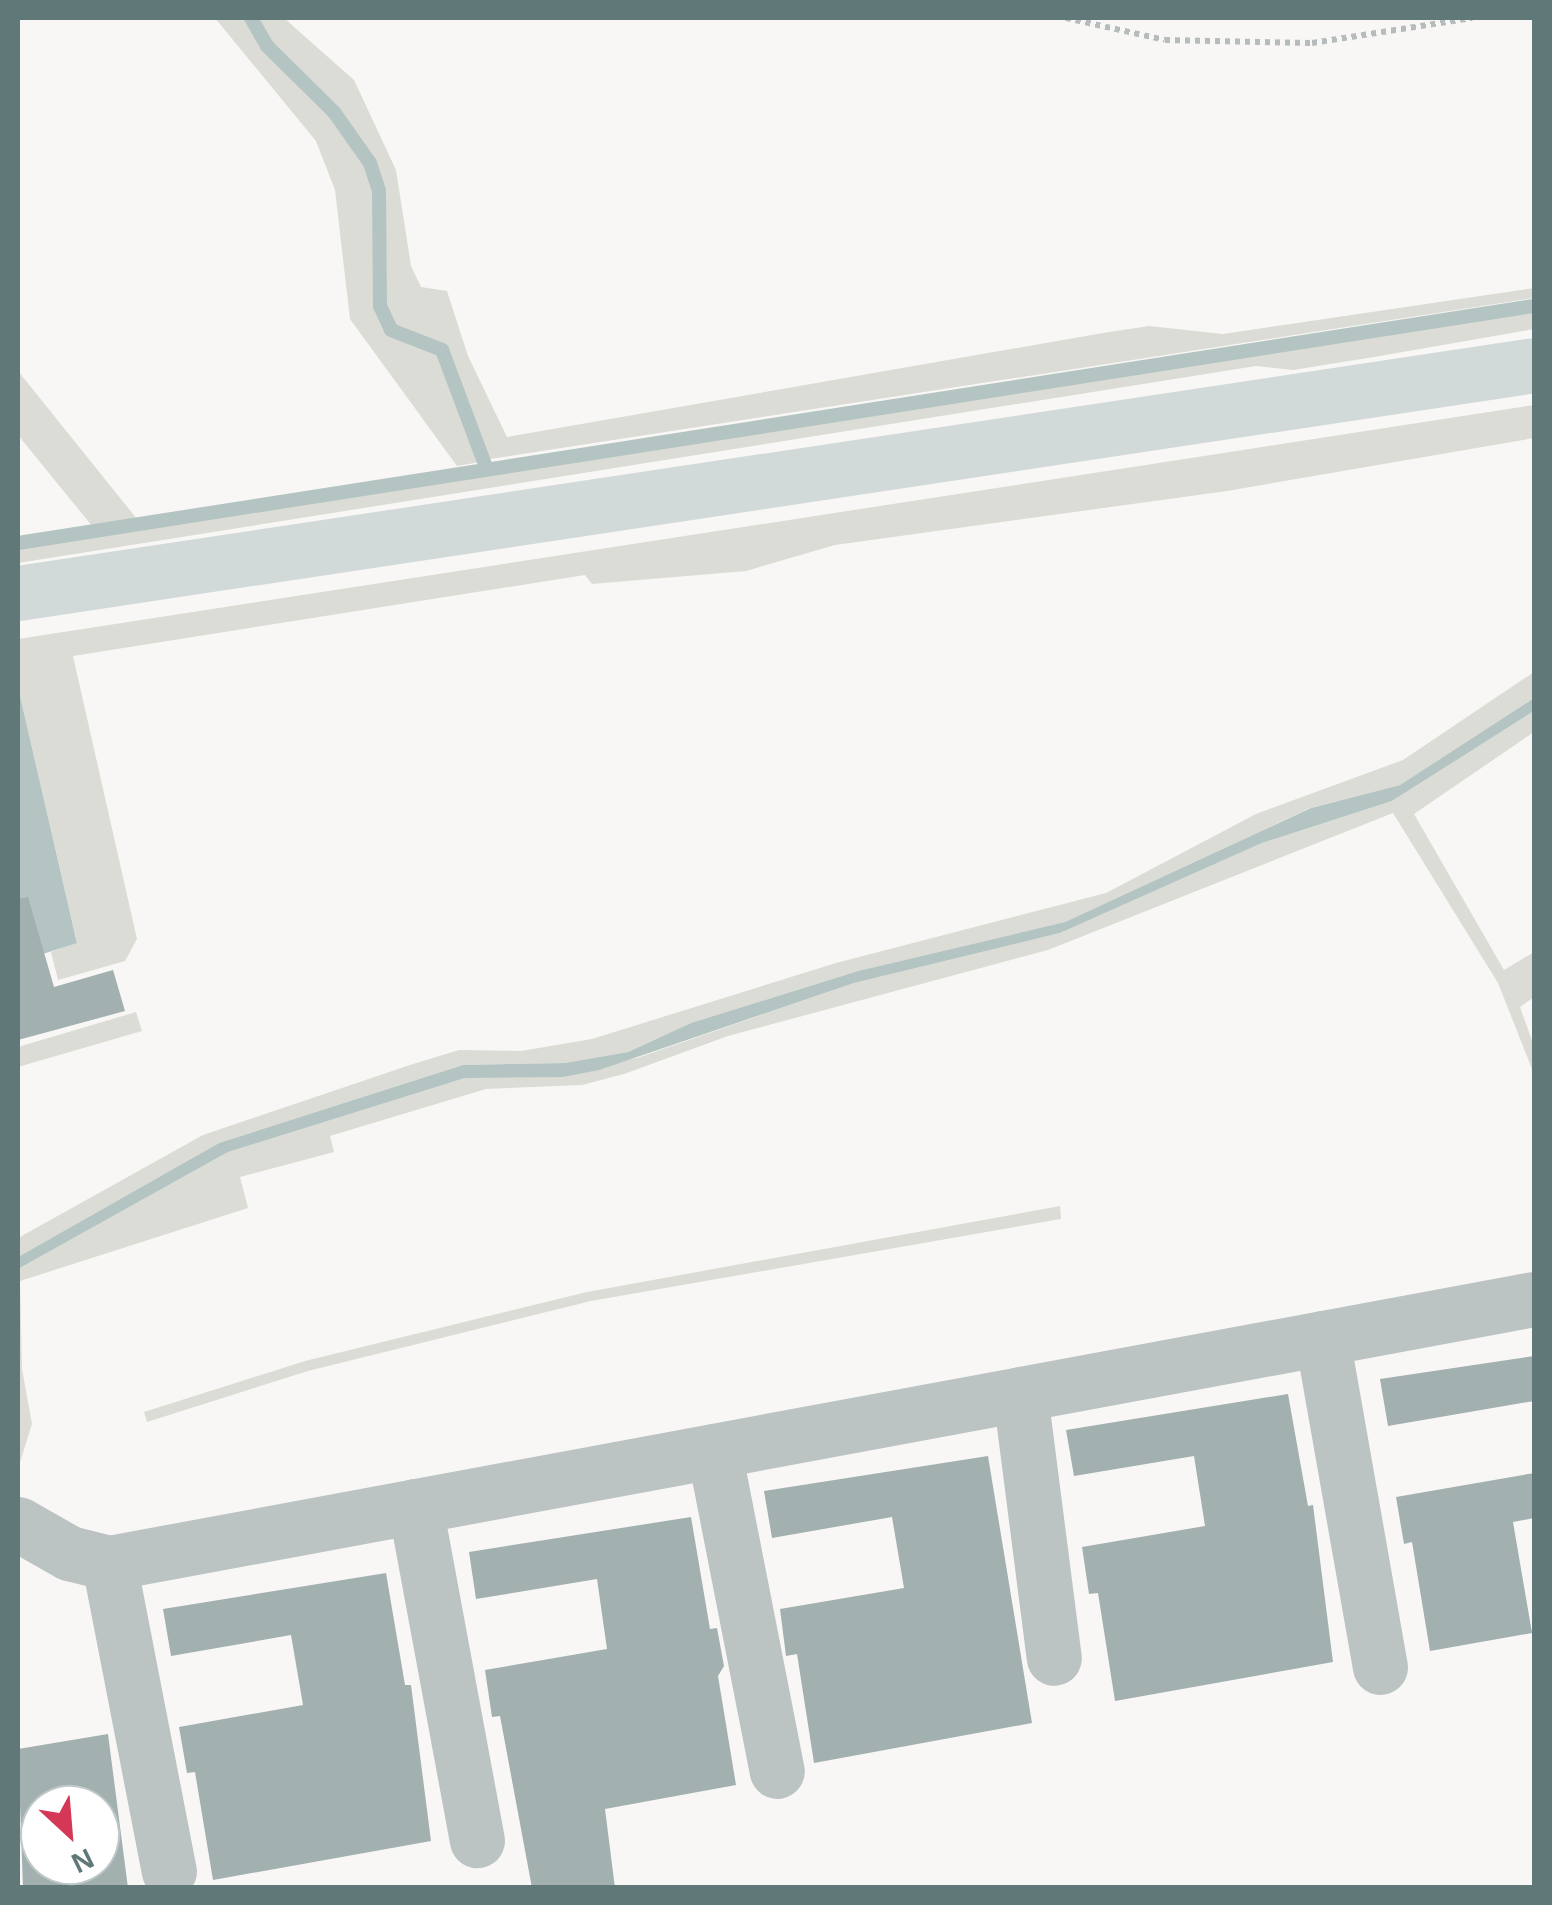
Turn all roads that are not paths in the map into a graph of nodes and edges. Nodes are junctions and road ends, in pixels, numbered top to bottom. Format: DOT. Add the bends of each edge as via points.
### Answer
graph roads {
  1 [pos="1534,365"];
  2 [pos="18,594"];
  3 [pos="1534,1299"];
  4 [pos="1322,1338"];
  5 [pos="1020,1394"];
  6 [pos="714,1451"];
  7 [pos="415,1506"];
  8 [pos="18,1524"];
  9 [pos="109,1563"];
  10 [pos="1054,1658"];
  11 [pos="1380,1667"];
  12 [pos="777,1771"];
  13 [pos="477,1840"];
  14 [pos="169,1870"];
  1 -- 2 [label="main road"];
  3 -- 4 [label="street"];
  4 -- 5 [label="street"];
  4 -- 11 [label="street"];
  5 -- 6 [label="street"];
  5 -- 10 [label="street"];
  6 -- 7 [label="street"];
  6 -- 12 [label="street"];
  7 -- 9 [label="street"];
  7 -- 13 [label="street"];
  8 -- 9 [label="street" via="70,1553"];
  9 -- 14 [label="street"];
}
